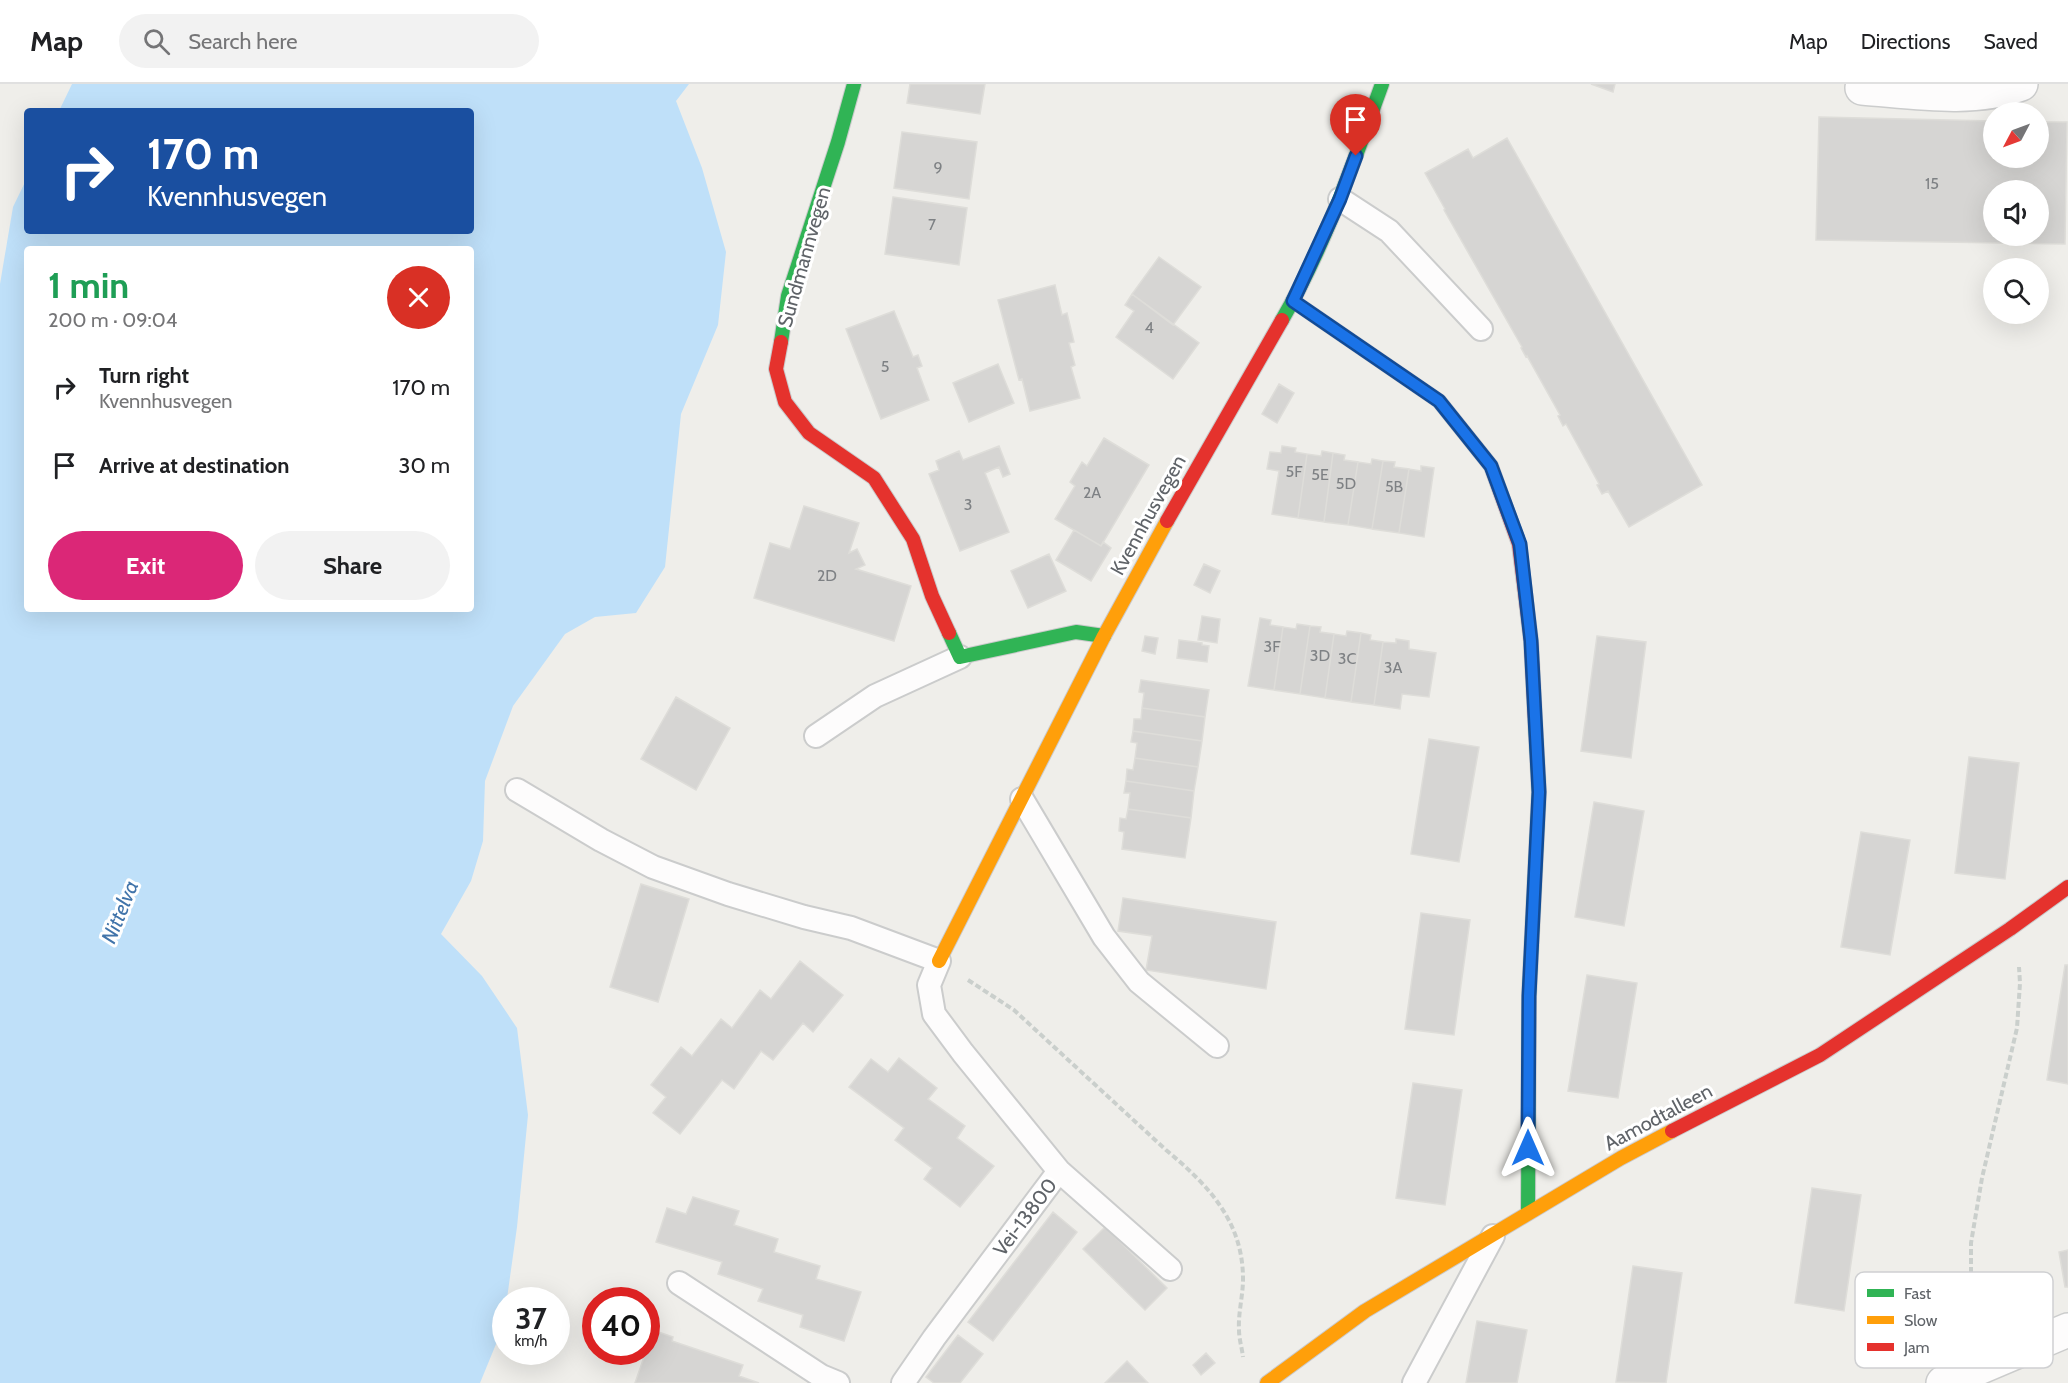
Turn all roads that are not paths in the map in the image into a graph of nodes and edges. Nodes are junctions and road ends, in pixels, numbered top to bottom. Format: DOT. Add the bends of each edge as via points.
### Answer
graph roads {
  1 [pos="854,84"];
  2 [pos="1382,84"];
  3 [pos="2021,84"];
  4 [pos="1863,88"];
  5 [pos="1340,199"];
  6 [pos="1293,301"];
  7 [pos="1481,330"];
  8 [pos="1104,636"];
  9 [pos="960,657"];
  10 [pos="816,736"];
  11 [pos="517,790"];
  12 [pos="1022,799"];
  13 [pos="2068,887"];
  14 [pos="939,961"];
  15 [pos="1217,1046"];
  16 [pos="1059,1171"];
  17 [pos="1528,1213"];
  18 [pos="1495,1233"];
  19 [pos="1170,1269"];
  20 [pos="679,1283"];
  21 [pos="2068,1330"];
  22 [pos="2053,1336"];
  23 [pos="1978,1368"];
  24 [pos="838,1383"];
  25 [pos="903,1383"];
  26 [pos="1267,1383"];
  27 [pos="1414,1383"];
  28 [pos="1943,1383"];
  1 -- 9 [label="street, Sundmannvegen" via="788,296 776,369 785,402 809,433 874,478 913,539 932,596"];
  2 -- 5 [label="street, Kvennhusvegen"];
  3 -- 4 [label="street" via="2003,91 1958,94"];
  5 -- 6 [label="street, Kvennhusvegen"];
  5 -- 7 [label="lane" via="1389,231"];
  6 -- 8 [label="street, Kvennhusvegen"];
  6 -- 17 [label="street" via="1439,401 1491,466 1520,544 1531,641 1539,792 1529,996"];
  8 -- 9 [label="street" via="1076,632"];
  8 -- 12 [label="street, Kvennhusvegen"];
  9 -- 10 [label="lane" via="875,696"];
  11 -- 14 [label="lane" via="653,867 728,894 851,928"];
  12 -- 14 [label="street, Kvennhusvegen"];
  12 -- 15 [label="lane" via="1104,937 1139,982"];
  13 -- 17 [label="street, Aamodtalleen" via="1820,1055 1621,1158"];
  14 -- 16 [label="lane, Vei-13800" via="929,985 934,1014"];
  16 -- 19 [label="lane"];
  16 -- 25 [label="lane, Vei-13800"];
  17 -- 18 [label="street, Aamodtalleen"];
  18 -- 26 [label="street, Aamodtalleen" via="1365,1311"];
  18 -- 27 [label="lane"];
  20 -- 24 [label="lane" via="821,1376"];
  21 -- 22 [label="street"];
  23 -- 28 [label="street"];
}
